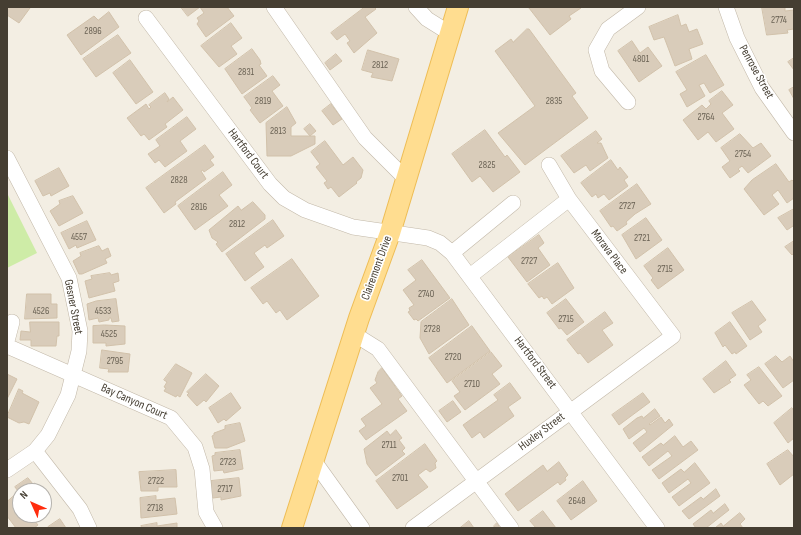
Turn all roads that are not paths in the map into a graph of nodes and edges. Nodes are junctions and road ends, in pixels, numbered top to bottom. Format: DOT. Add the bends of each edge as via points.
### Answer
graph roads {
  1 [pos="274,7"];
  2 [pos="416,7"];
  3 [pos="458,7"];
  4 [pos="638,7"];
  5 [pos="726,7"];
  6 [pos="146,18"];
  7 [pos="451,34"];
  8 [pos="628,102"];
  9 [pos="794,133"];
  10 [pos="7,158"];
  11 [pos="549,165"];
  12 [pos="406,179"];
  13 [pos="569,199"];
  14 [pos="513,203"];
  15 [pos="390,233"];
  16 [pos="452,253"];
  17 [pos="470,276"];
  18 [pos="12,322"];
  19 [pos="354,334"];
  20 [pos="673,336"];
  21 [pos="7,341"];
  22 [pos="7,346"];
  23 [pos="74,376"];
  24 [pos="570,411"];
  25 [pos="35,451"];
  26 [pos="314,462"];
  27 [pos="7,470"];
  28 [pos="475,481"];
  29 [pos="89,528"];
  30 [pos="214,528"];
  31 [pos="292,528"];
  32 [pos="362,528"];
  33 [pos="412,528"];
  34 [pos="511,528"];
  35 [pos="657,528"];
  1 -- 12 [label="street" via="365,138"];
  2 -- 7 [label="street" via="428,19"];
  3 -- 7 [label="main road, Clairemont Drive"];
  4 -- 8 [label="street" via="608,29 596,50 602,71"];
  5 -- 9 [label="street, Penrose Street" via="736,38 762,88"];
  6 -- 15 [label="street, Hartford Court" via="270,184 284,198 305,210 353,227"];
  7 -- 12 [label="main road, Clairemont Drive"];
  10 -- 23 [label="street, Gesner Street" via="69,278 80,331"];
  11 -- 13 [label="street, Morava Place"];
  12 -- 15 [label="main road, Clairemont Drive"];
  13 -- 17 [label="street"];
  13 -- 20 [label="street, Morava Place"];
  14 -- 16 [label="street"];
  15 -- 16 [label="street, Hartford Street" via="428,238 440,243"];
  15 -- 19 [label="main road, Clairemont Drive"];
  16 -- 17 [label="street, Hartford Street"];
  17 -- 24 [label="street, Hartford Street"];
  18 -- 21 [label="street"];
  19 -- 26 [label="main road, Clairemont Drive"];
  19 -- 28 [label="street" via="378,349"];
  20 -- 24 [label="street, Huxley Street"];
  22 -- 23 [label="street, Bay Canyon Court"];
  23 -- 25 [label="street, Gesner Street" via="68,395 48,435"];
  23 -- 30 [label="street, Bay Canyon Court" via="171,418 195,447 202,469 206,512"];
  24 -- 28 [label="street, Huxley Street"];
  24 -- 35 [label="street, Hartford Street"];
  25 -- 27 [label="street, Gesner Street"];
  25 -- 29 [label="street" via="80,510"];
  26 -- 31 [label="main road, Clairemont Drive"];
  26 -- 32 [label="street"];
  28 -- 33 [label="street, Huxley Street"];
  28 -- 34 [label="street"];
}
